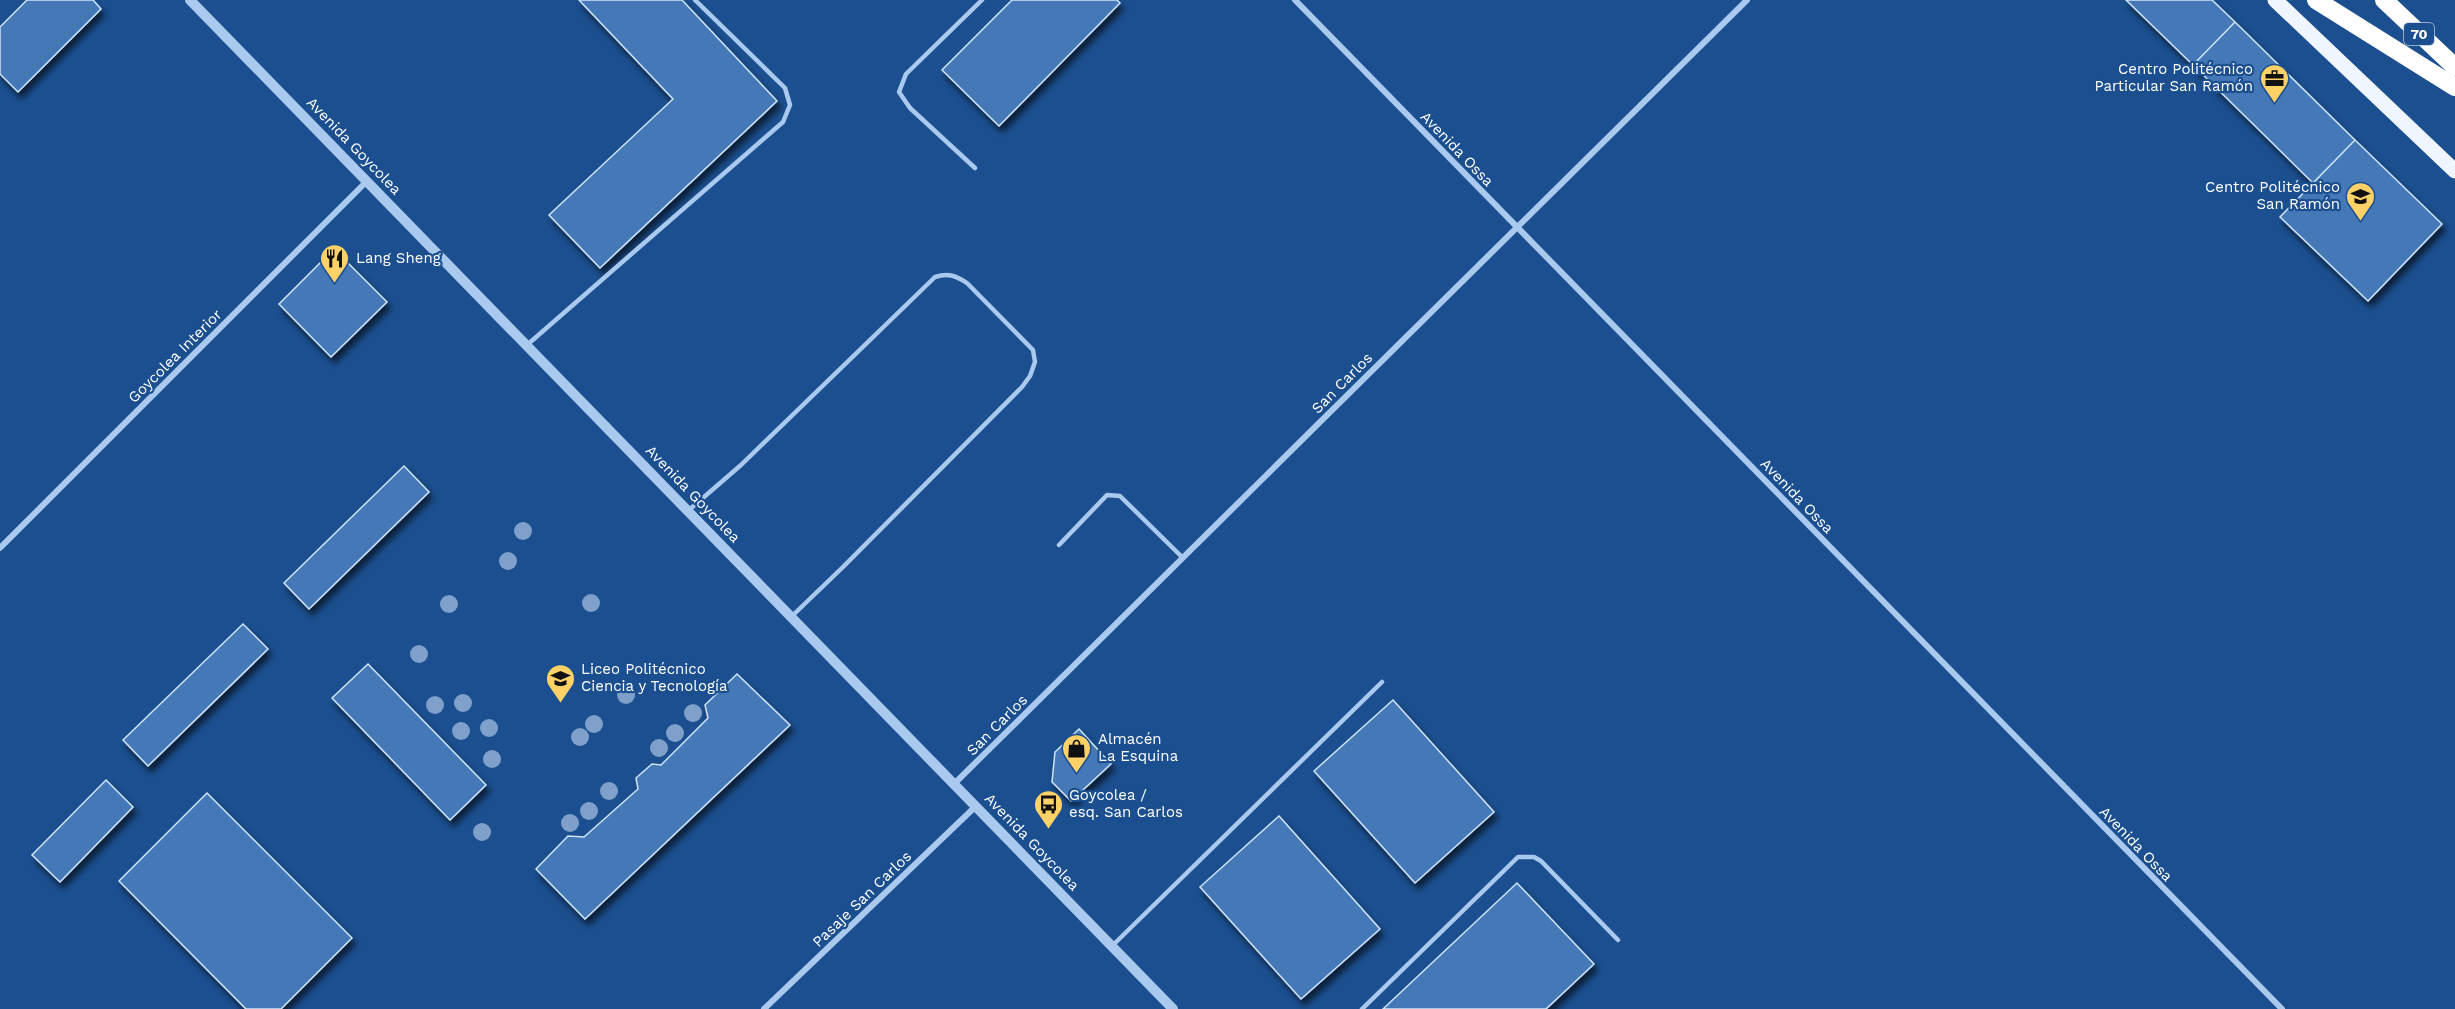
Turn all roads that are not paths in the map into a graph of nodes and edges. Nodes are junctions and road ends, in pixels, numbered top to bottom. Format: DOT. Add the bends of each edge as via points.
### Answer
graph roads {
  1 [pos="190,0"];
  2 [pos="695,0"];
  3 [pos="982,0"];
  4 [pos="1295,0"];
  5 [pos="1747,0"];
  6 [pos="2275,0"];
  7 [pos="2316,0"];
  8 [pos="2384,0"];
  9 [pos="2455,67"];
  10 [pos="2455,87"];
  11 [pos="975,168"];
  12 [pos="2455,171"];
  13 [pos="367,181"];
  14 [pos="1517,228"];
  15 [pos="527,345"];
  16 [pos="688,510"];
  17 [pos="1059,545"];
  18 [pos="0,548"];
  19 [pos="1183,558"];
  20 [pos="791,617"];
  21 [pos="1382,682"];
  22 [pos="954,784"];
  23 [pos="976,806"];
  24 [pos="1618,940"];
  25 [pos="1112,946"];
  26 [pos="1170,1008"];
  27 [pos="765,1009"];
  28 [pos="1362,1009"];
  29 [pos="2282,1009"];
  1 -- 13 [label="street, Avenida Goycolea"];
  2 -- 15 [label="lane" via="784,88 790,105 783,122"];
  3 -- 11 [label="lane" via="906,75 899,92 910,108"];
  4 -- 14 [label="street, Avenida Ossa"];
  5 -- 14 [label="street, San Carlos"];
  6 -- 12 [label="main road"];
  7 -- 10 [label="highway"];
  8 -- 9 [label="highway, 70"];
  13 -- 15 [label="street, Avenida Goycolea"];
  13 -- 18 [label="street, Goycolea Interior"];
  14 -- 19 [label="street, San Carlos"];
  14 -- 29 [label="street, Avenida Ossa"];
  15 -- 16 [label="street, Avenida Goycolea"];
  16 -- 20 [label="street, Avenida Goycolea"];
  16 -- 20 [label="lane" via="741,465 935,277 946,274 967,282 1023,338 1033,350 1035,362 1022,387"];
  17 -- 19 [label="lane" via="1107,495 1115,494"];
  19 -- 22 [label="street, San Carlos"];
  20 -- 22 [label="street, Avenida Goycolea"];
  21 -- 25 [label="lane"];
  22 -- 23 [label="street, Avenida Goycolea"];
  23 -- 25 [label="street, Avenida Goycolea"];
  23 -- 27 [label="street, Pasaje San Carlos"];
  24 -- 28 [label="lane" via="1541,861 1518,857"];
  25 -- 26 [label="street, Avenida Goycolea"];
}
